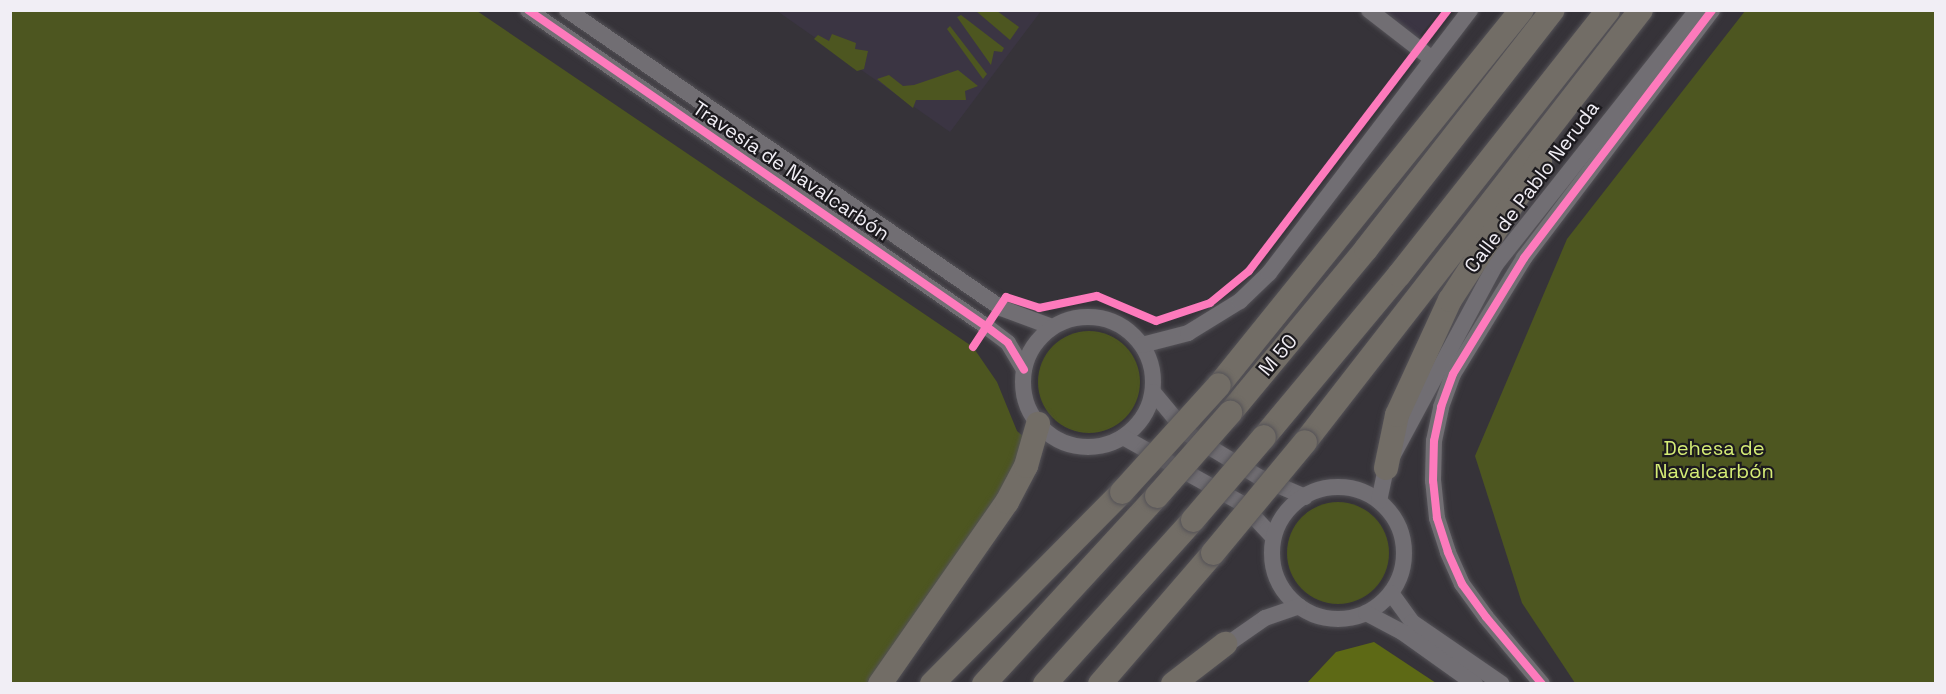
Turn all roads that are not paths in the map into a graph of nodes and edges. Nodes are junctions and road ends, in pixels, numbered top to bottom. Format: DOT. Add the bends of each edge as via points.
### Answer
graph roads {
  1 [pos="528,10"];
  2 [pos="567,10"];
  3 [pos="1369,10"];
  4 [pos="1470,10"];
  5 [pos="1522,10"];
  6 [pos="1553,10"];
  7 [pos="1608,10"];
  8 [pos="1641,10"];
  9 [pos="1651,10"];
  10 [pos="1696,10"];
  11 [pos="1712,10"];
  12 [pos="1432,59"];
  13 [pos="1052,327"];
  14 [pos="1142,345"];
  15 [pos="1024,370"];
  16 [pos="1153,392"];
  17 [pos="1038,423"];
  18 [pos="1123,437"];
  19 [pos="1386,468"];
  20 [pos="1305,497"];
  21 [pos="1379,501"];
  22 [pos="1273,537"];
  23 [pos="1391,593"];
  24 [pos="1299,606"];
  25 [pos="1366,613"];
  26 [pos="1225,644"];
  27 [pos="880,684"];
  28 [pos="932,684"];
  29 [pos="984,684"];
  30 [pos="1045,684"];
  31 [pos="1100,684"];
  32 [pos="1173,684"];
  33 [pos="1187,684"];
  34 [pos="1475,684"];
  35 [pos="1502,684"];
  36 [pos="1542,684"];
  1 -- 15 [label="street, Travesía de Navalcarbón" via="987,327 1008,343"];
  2 -- 13 [label="street, Travesía de Navalcarbón" via="1001,308"];
  3 -- 12 [label="street"];
  4 -- 12 [label="street"];
  5 -- 28 [label="highway, bridge" via="1220,385 1122,492"];
  6 -- 29 [label="highway, M 50, bridge" via="1366,249 1230,413"];
  7 -- 30 [label="highway, bridge" via="1400,275 1193,520"];
  8 -- 31 [label="highway, bridge" via="1305,442"];
  9 -- 19 [label="highway" via="1606,76 1554,141 1450,300 1397,415"];
  10 -- 19 [label="street, Calle de Pablo Neruda" via="1496,264"];
  11 -- 36 [label="street" via="1524,258 1453,374 1441,407 1434,441 1433,481 1437,518 1448,552 1462,584"];
  12 -- 14 [label="street" via="1269,273 1240,301 1188,333"];
  13 -- 14 [label="street" via="1070,319 1110,320 1128,330"];
  13 -- 15 [label="street, Travesía de Navalcarbón" via="1029,353"];
  14 -- 16 [label="street" via="1154,375"];
  15 -- 17 [label="street, Travesía de Navalcarbón" via="1024,398"];
  16 -- 18 [label="street, Travesía de Navalcarbón" via="1143,418"];
  16 -- 20 [label="street" via="1188,434 1259,477"];
  17 -- 18 [label="street, Travesía de Navalcarbón" via="1063,442 1078,447 1094,447"];
  17 -- 27 [label="highway" via="1026,466 1007,502"];
  18 -- 22 [label="street" via="1241,503"];
  19 -- 21 [label="street, Calle de Pablo Neruda"];
  20 -- 21 [label="street" via="1338,487 1360,491"];
  20 -- 22 [label="street" via="1285,514"];
  21 -- 23 [label="street" via="1393,516 1403,545 1401,575"];
  22 -- 24 [label="street" via="1273,564 1278,580"];
  23 -- 25 [label="street"];
  23 -- 35 [label="street" via="1412,622"];
  24 -- 25 [label="street" via="1332,619"];
  24 -- 26 [label="street" via="1265,618"];
  25 -- 34 [label="street" via="1402,632"];
  26 -- 32 [label="highway"];
  26 -- 33 [label="street"];
}
